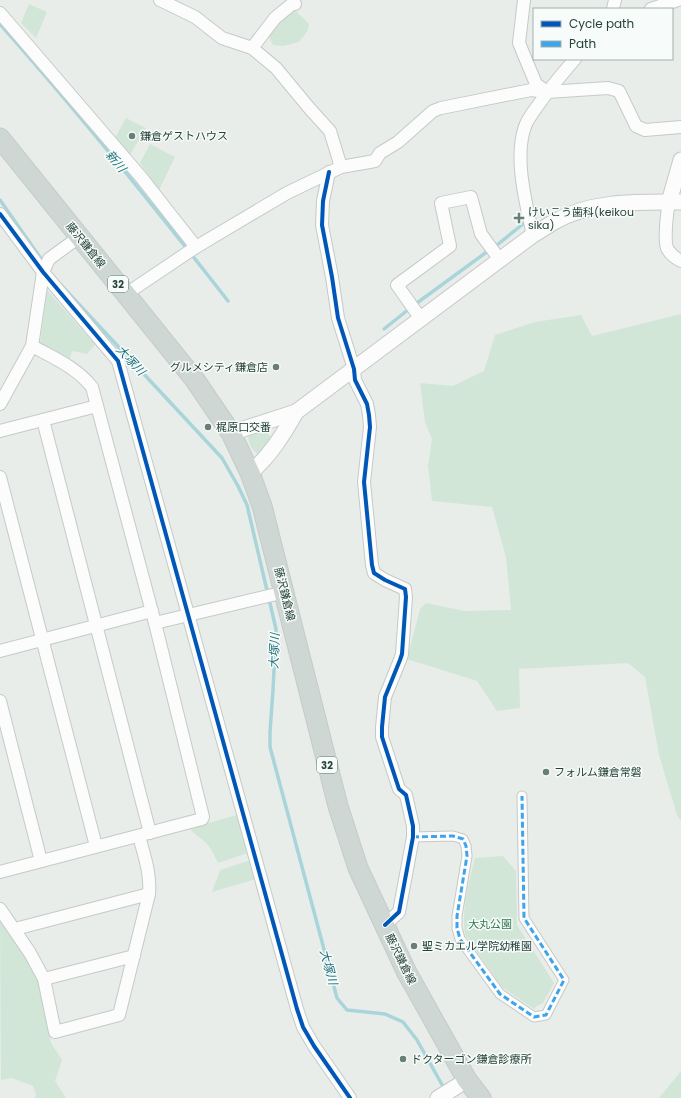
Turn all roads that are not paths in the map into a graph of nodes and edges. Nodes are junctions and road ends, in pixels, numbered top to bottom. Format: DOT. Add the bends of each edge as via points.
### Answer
graph roads {
  1 [pos="160,0"];
  2 [pos="524,0"];
  3 [pos="678,0"];
  4 [pos="295,4"];
  5 [pos="655,8"];
  6 [pos="0,13"];
  7 [pos="252,48"];
  8 [pos="574,60"];
  9 [pos="547,92"];
  10 [pos="681,127"];
  11 [pos="0,138"];
  12 [pos="681,160"];
  13 [pos="341,167"];
  14 [pos="329,172"];
  15 [pos="675,202"];
  16 [pos="0,214"];
  17 [pos="533,235"];
  18 [pos="79,237"];
  19 [pos="196,247"];
  20 [pos="500,260"];
  21 [pos="681,261"];
  22 [pos="43,272"];
  23 [pos="126,294"];
  24 [pos="421,319"];
  25 [pos="32,346"];
  26 [pos="354,369"];
  27 [pos="0,404"];
  28 [pos="98,406"];
  29 [pos="296,412"];
  30 [pos="43,420"];
  31 [pos="0,431"];
  32 [pos="231,433"];
  33 [pos="250,473"];
  34 [pos="0,477"];
  35 [pos="284,592"];
  36 [pos="188,614"];
  37 [pos="153,617"];
  38 [pos="97,626"];
  39 [pos="42,640"];
  40 [pos="0,651"];
  41 [pos="0,701"];
  42 [pos="522,796"];
  43 [pos="145,834"];
  44 [pos="413,837"];
  45 [pos="96,846"];
  46 [pos="41,861"];
  47 [pos="0,872"];
  48 [pos="149,894"];
  49 [pos="0,909"];
  50 [pos="385,925"];
  51 [pos="15,929"];
  52 [pos="134,956"];
  53 [pos="44,979"];
  54 [pos="467,1080"];
  55 [pos="441,1096"];
  56 [pos="350,1098"];
  57 [pos="481,1098"];
  1 -- 7 [label="street" via="195,17 222,38"];
  2 -- 9 [label="street" via="518,43 536,84"];
  3 -- 5 [label="street"];
  4 -- 7 [label="street" via="275,18"];
  6 -- 19 [label="street" via="141,177"];
  7 -- 13 [label="street" via="276,68 330,131"];
  8 -- 9 [label="street"];
  9 -- 10 [label="street" via="608,88 619,91 636,126 645,130"];
  9 -- 13 [label="street" via="531,90 441,108 433,111 398,142 380,153 375,161"];
  9 -- 17 [label="street" via="526,124 520,148 522,176"];
  11 -- 18 [label="main road, 藤沢鎌倉線 / 32"];
  12 -- 15 [label="street"];
  13 -- 14 [label="street"];
  14 -- 19 [label="street" via="287,193"];
  14 -- 26 [label="street" via="323,201 322,225 338,318"];
  15 -- 17 [label="street" via="619,203 590,208 555,221"];
  15 -- 21 [label="street" via="667,213 666,243 671,254"];
  16 -- 22 [label="street"];
  17 -- 20 [label="street"];
  18 -- 22 [label="street" via="49,259"];
  18 -- 23 [label="main road, 藤沢鎌倉線 / 32"];
  19 -- 23 [label="street"];
  20 -- 24 [label="street"];
  20 -- 24 [label="street" via="481,234 471,197 441,203 450,246 397,285"];
  22 -- 25 [label="street"];
  22 -- 36 [label="street" via="118,361"];
  23 -- 32 [label="main road, 藤沢鎌倉線 / 32" via="195,380"];
  24 -- 26 [label="street"];
  25 -- 27 [label="street"];
  25 -- 28 [label="street" via="78,372 92,387"];
  26 -- 29 [label="street"];
  26 -- 44 [label="street" via="355,380 367,404 369,415 364,482 374,573 405,589 402,654 385,697 382,737 399,789 406,795"];
  28 -- 30 [label="street"];
  28 -- 37 [label="street"];
  29 -- 32 [label="street"];
  29 -- 33 [label="street" via="276,445"];
  30 -- 31 [label="street"];
  30 -- 38 [label="street"];
  32 -- 33 [label="main road, 藤沢鎌倉線 / 32"];
  33 -- 35 [label="main road, 藤沢鎌倉線 / 32" via="262,506"];
  34 -- 39 [label="street"];
  35 -- 36 [label="street"];
  35 -- 50 [label="main road, 藤沢鎌倉線 / 32" via="338,806 358,868"];
  36 -- 37 [label="street"];
  36 -- 56 [label="street" via="302,1027"];
  37 -- 38 [label="street"];
  37 -- 43 [label="street" via="203,817"];
  38 -- 39 [label="street"];
  38 -- 43 [label="street"];
  39 -- 40 [label="street"];
  39 -- 45 [label="street"];
  41 -- 46 [label="street"];
  42 -- 44 [label="street" via="524,918 564,980 546,1015 534,1017 500,994 460,939 457,928 458,916 467,856 463,839 453,836"];
  43 -- 45 [label="street"];
  43 -- 48 [label="street"];
  44 -- 50 [label="street" via="399,912"];
  45 -- 46 [label="street"];
  46 -- 47 [label="street"];
  48 -- 51 [label="street"];
  48 -- 52 [label="street"];
  49 -- 51 [label="street"];
  50 -- 54 [label="main road, 藤沢鎌倉線 / 32" via="406,971"];
  51 -- 53 [label="street"];
  52 -- 53 [label="street"];
  52 -- 53 [label="street" via="119,1016 54,1032"];
  54 -- 55 [label="street"];
  54 -- 57 [label="main road, 藤沢鎌倉線 / 32"];
}
